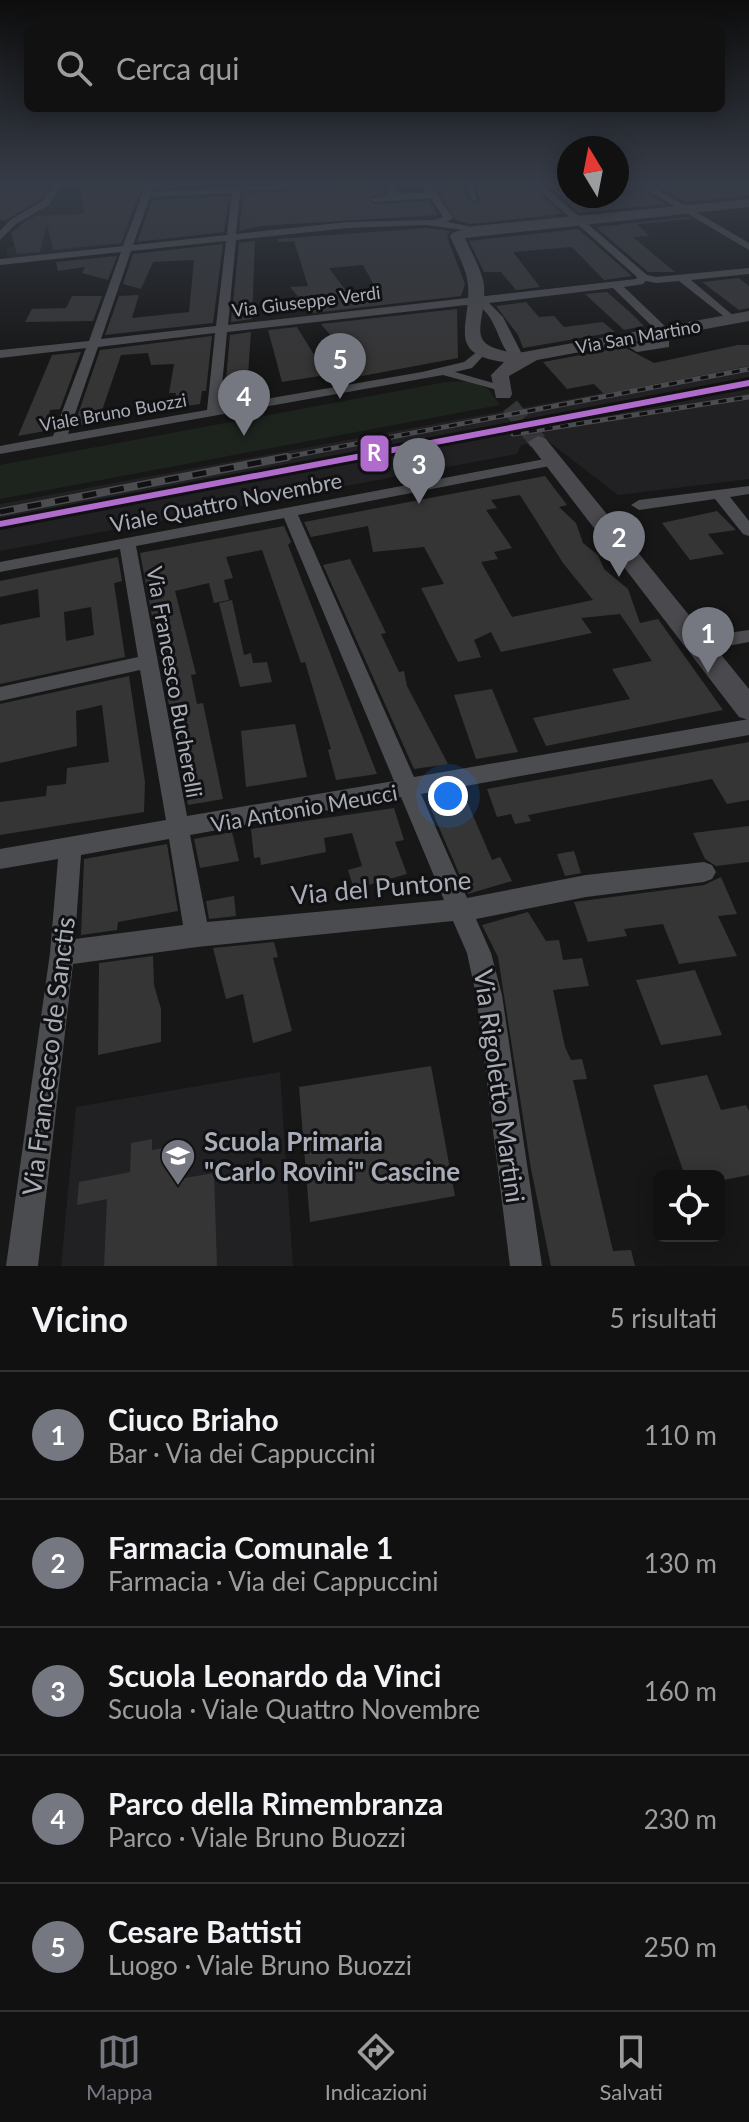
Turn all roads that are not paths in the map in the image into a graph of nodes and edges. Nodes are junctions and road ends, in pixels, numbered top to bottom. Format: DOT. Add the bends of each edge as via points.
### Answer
graph roads {
  1 [pos="130,241"];
  2 [pos="182,241"];
  3 [pos="229,241"];
  4 [pos="455,241"];
  5 [pos="602,241"];
  6 [pos="127,248"];
  7 [pos="109,251"];
  8 [pos="3,264"];
  9 [pos="749,271"];
  10 [pos="643,277"];
  11 [pos="682,278"];
  12 [pos="616,285"];
  13 [pos="475,300"];
  14 [pos="749,316"];
  15 [pos="731,319"];
  16 [pos="220,329"];
  17 [pos="663,330"];
  18 [pos="93,343"];
  19 [pos="477,350"];
  20 [pos="546,353"];
  21 [pos="0,354"];
  22 [pos="518,358"];
  23 [pos="422,376"];
  24 [pos="502,395"];
  25 [pos="213,412"];
  26 [pos="59,440"];
  27 [pos="538,442"];
  28 [pos="0,450"];
  29 [pos="555,461"];
  30 [pos="749,490"];
  31 [pos="719,494"];
  32 [pos="639,505"];
  33 [pos="289,512"];
  34 [pos="749,531"];
  35 [pos="127,543"];
  36 [pos="0,567"];
  37 [pos="749,636"];
  38 [pos="700,644"];
  39 [pos="147,662"];
  40 [pos="0,694"];
  41 [pos="749,709"];
  42 [pos="749,727"];
  43 [pos="409,790"];
  44 [pos="177,829"];
  45 [pos="70,846"];
  46 [pos="0,859"];
  47 [pos="704,872"];
  48 [pos="460,908"];
  49 [pos="197,935"];
  50 [pos="62,953"];
  51 [pos="22,1266"];
  52 [pos="526,1266"];
  1 -- 6 [label="street"];
  2 -- 6 [label="street"];
  3 -- 16 [label="street"];
  4 -- 13 [label="main road" via="474,274"];
  5 -- 10 [label="street"];
  6 -- 7 [label="street"];
  6 -- 18 [label="street"];
  7 -- 8 [label="street"];
  7 -- 8 [label="street"];
  9 -- 11 [label="street, Via Giuseppe Verdi"];
  10 -- 11 [label="street, Via Giuseppe Verdi"];
  10 -- 12 [label="street, Via Giuseppe Verdi"];
  11 -- 15 [label="street"];
  12 -- 13 [label="street, Via Giuseppe Verdi"];
  12 -- 17 [label="street"];
  13 -- 16 [label="street, Via Giuseppe Verdi"];
  13 -- 19 [label="main road" via="472,330"];
  13 -- 22 [label="street" via="497,315"];
  14 -- 15 [label="main road, Via San Martino"];
  15 -- 17 [label="main road, Via San Martino"];
  16 -- 18 [label="street, Via Giuseppe Verdi"];
  16 -- 25 [label="street"];
  17 -- 20 [label="main road, Via San Martino"];
  18 -- 21 [label="street, Via Giuseppe Verdi"];
  18 -- 26 [label="street"];
  19 -- 22 [label="main road"];
  19 -- 23 [label="street, Viale Bruno Buozzi" via="468,365"];
  19 -- 24 [label="main road"];
  20 -- 22 [label="main road"];
  20 -- 24 [label="main road" via="504,370 499,382"];
  23 -- 24 [label="street, Viale Bruno Buozzi" via="467,376"];
  23 -- 25 [label="street, Viale Bruno Buozzi"];
  25 -- 26 [label="street, Viale Bruno Buozzi"];
  26 -- 28 [label="street, Viale Bruno Buozzi"];
  27 -- 29 [label="main road"];
  29 -- 33 [label="street, Viale Quattro Novembre"];
  29 -- 38 [label="main road"];
  30 -- 31 [label="street"];
  31 -- 32 [label="street"];
  31 -- 34 [label="street"];
  33 -- 35 [label="street, Viale Quattro Novembre"];
  33 -- 43 [label="street, Via Rigoletto Martini"];
  35 -- 36 [label="street, Viale Quattro Novembre"];
  35 -- 39 [label="street, Via Francesco Bucherelli"];
  37 -- 38 [label="street"];
  38 -- 41 [label="main road"];
  39 -- 40 [label="street"];
  39 -- 44 [label="street, Via Francesco Bucherelli"];
  42 -- 43 [label="street, Via Antonio Meucci"];
  43 -- 44 [label="street, Via Antonio Meucci"];
  43 -- 48 [label="street, Via Rigoletto Martini"];
  44 -- 45 [label="street, Via Antonio Meucci"];
  44 -- 49 [label="street, Via Francesco Bucherelli"];
  45 -- 46 [label="street, Via Antonio Meucci"];
  45 -- 50 [label="street, Via Francesco de Sanctis"];
  47 -- 48 [label="street, Via del Puntone"];
  48 -- 49 [label="street, Via del Puntone"];
  48 -- 52 [label="street, Via Rigoletto Martini" via="485,973"];
  49 -- 50 [label="street, Via del Puntone"];
  50 -- 51 [label="street, Via Francesco de Sanctis"];
}
